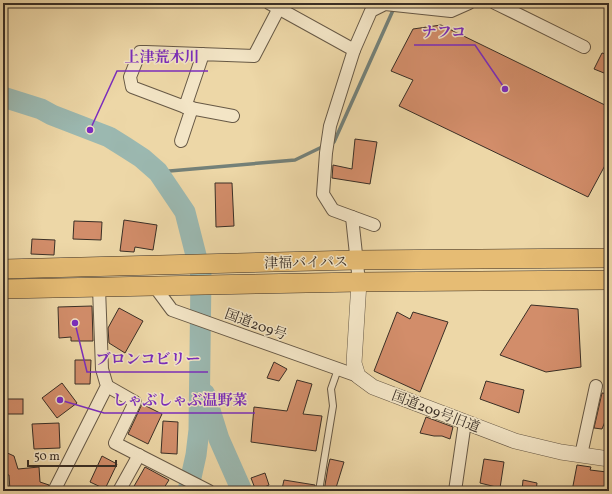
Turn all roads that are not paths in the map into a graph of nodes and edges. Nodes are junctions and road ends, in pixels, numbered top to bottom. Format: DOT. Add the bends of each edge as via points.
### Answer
graph roads {
  1 [pos="469,3"];
  2 [pos="495,3"];
  3 [pos="274,6"];
  4 [pos="584,47"];
  5 [pos="354,50"];
  6 [pos="203,54"];
  7 [pos="189,107"];
  8 [pos="233,116"];
  9 [pos="181,141"];
  10 [pos="352,217"];
  11 [pos="374,224"];
  12 [pos="609,258"];
  13 [pos="356,260"];
  14 [pos="3,270"];
  15 [pos="609,280"];
  16 [pos="359,282"];
  17 [pos="155,287"];
  18 [pos="99,288"];
  19 [pos="3,290"];
  20 [pos="338,369"];
  21 [pos="358,376"];
  22 [pos="107,386"];
  23 [pos="596,386"];
  24 [pos="465,422"];
  25 [pos="139,455"];
  26 [pos="581,455"];
  27 [pos="609,459"];
  28 [pos="54,491"];
  29 [pos="119,491"];
  30 [pos="209,491"];
  31 [pos="319,491"];
  32 [pos="455,491"];
  1 -- 5 [label="street" via="450,11 385,4 370,11"];
  2 -- 4 [label="street"];
  3 -- 5 [label="street"];
  3 -- 6 [label="street" via="254,56"];
  5 -- 10 [label="street" via="330,126 323,194 333,210"];
  6 -- 7 [label="street"];
  6 -- 7 [label="street" via="140,52 130,77 132,87"];
  7 -- 8 [label="street"];
  7 -- 9 [label="street"];
  10 -- 11 [label="street"];
  10 -- 13 [label="street"];
  12 -- 13 [label="highway, 津福バイパス"];
  13 -- 14 [label="highway, 津福バイパス"];
  13 -- 16 [label="street"];
  15 -- 16 [label="highway, 津福バイパス"];
  16 -- 17 [label="highway, 津福バイパス"];
  16 -- 21 [label="street" via="354,362"];
  17 -- 18 [label="highway, 津福バイパス"];
  17 -- 20 [label="street, 国道209号" via="172,310"];
  18 -- 19 [label="highway, 津福バイパス"];
  18 -- 22 [label="street" via="102,369"];
  20 -- 21 [label="street, 国道209号"];
  20 -- 31 [label="lane" via="331,389 333,406"];
  21 -- 24 [label="street, 国道209号旧道" via="373,387"];
  22 -- 25 [label="street" via="135,402 115,443"];
  22 -- 28 [label="street"];
  23 -- 26 [label="street"];
  24 -- 26 [label="street, 国道209号旧道" via="514,441"];
  24 -- 32 [label="street"];
  25 -- 29 [label="street"];
  25 -- 30 [label="street"];
  26 -- 27 [label="street, 国道209号旧道"];
}
